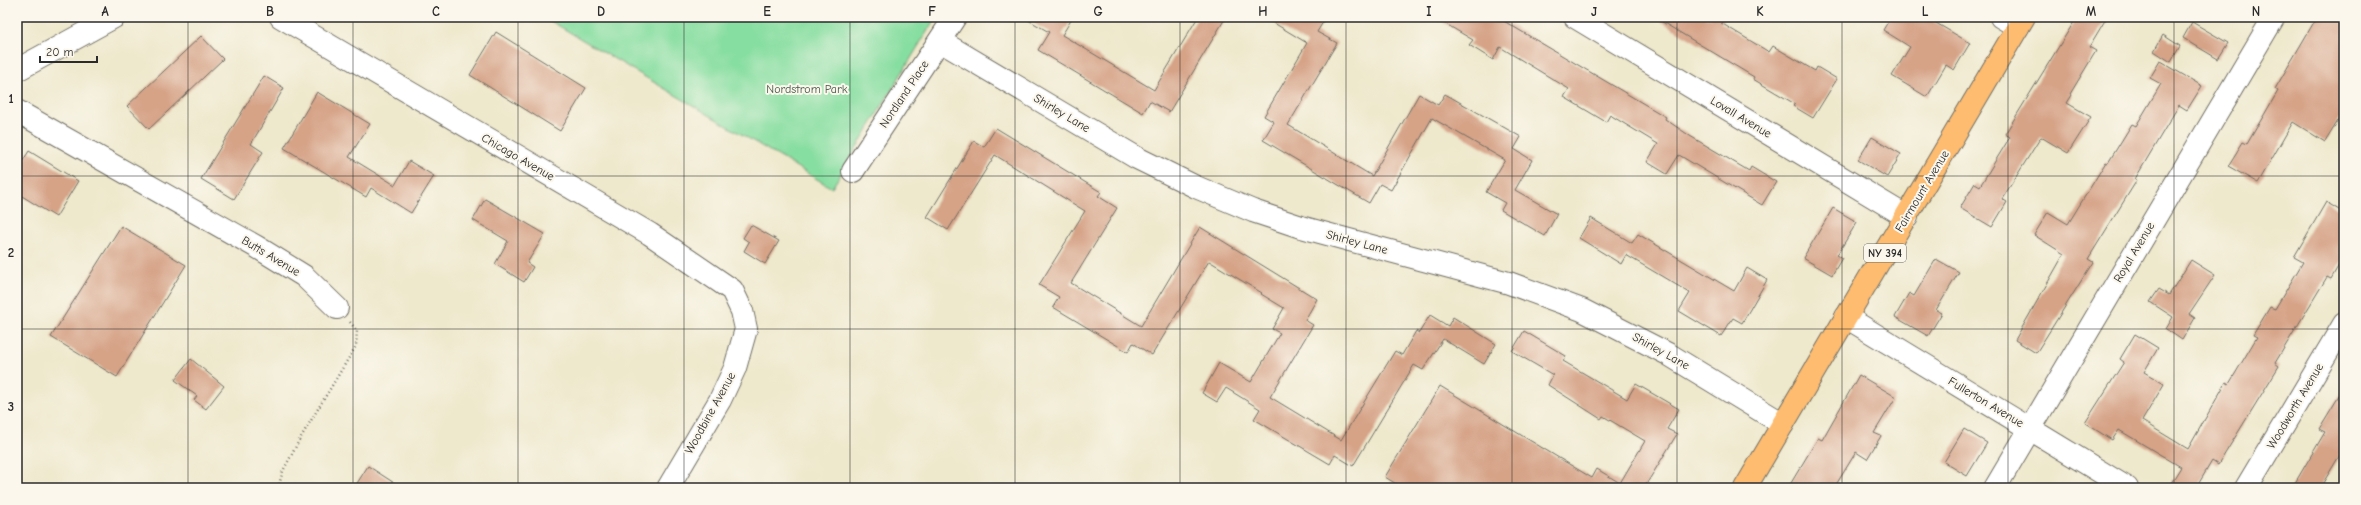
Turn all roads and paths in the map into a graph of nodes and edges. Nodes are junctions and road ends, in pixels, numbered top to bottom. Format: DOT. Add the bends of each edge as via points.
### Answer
graph roads {
  1 [pos="114,17"];
  2 [pos="281,17"];
  3 [pos="954,17"];
  4 [pos="1575,17"];
  5 [pos="2274,17"];
  6 [pos="2014,20"];
  7 [pos="940,41"];
  8 [pos="17,70"];
  9 [pos="17,111"];
  10 [pos="853,171"];
  11 [pos="1907,217"];
  12 [pos="337,308"];
  13 [pos="742,311"];
  14 [pos="1846,317"];
  15 [pos="2344,324"];
  16 [pos="1783,424"];
  17 [pos="2030,429"];
  18 [pos="278,488"];
  19 [pos="668,488"];
  20 [pos="1745,488"];
  21 [pos="1995,488"];
  22 [pos="2127,488"];
  23 [pos="2246,488"];
  1 -- 8 [label="street"];
  2 -- 13 [label="street, Chicago Avenue" via="650,234 732,290"];
  3 -- 7 [label="street, Nordland Place"];
  4 -- 11 [label="street, Lovall Avenue"];
  5 -- 17 [label="street, Royal Avenue"];
  6 -- 11 [label="main road, Fairmount Avenue / NY 394"];
  7 -- 10 [label="street, Nordland Place"];
  7 -- 16 [label="street, Shirley Lane" via="1137,158 1196,187 1253,211 1301,227 1509,283 1582,310 1668,354"];
  9 -- 12 [label="street, Butts Avenue" via="258,247 304,276"];
  11 -- 14 [label="main road, Fairmount Avenue / NY 394"];
  12 -- 18 [label="path" via="358,332 356,346 301,438 283,471"];
  13 -- 19 [label="street, Woodbine Avenue" via="746,329 735,368 720,400"];
  14 -- 16 [label="main road, Fairmount Avenue / NY 394"];
  14 -- 17 [label="street, Fullerton Avenue"];
  15 -- 23 [label="street, Woodworth Avenue"];
  16 -- 20 [label="main road, Fairmount Avenue / NY 394"];
  17 -- 21 [label="street, Royal Avenue"];
  17 -- 22 [label="street, Fullerton Avenue"];
}
